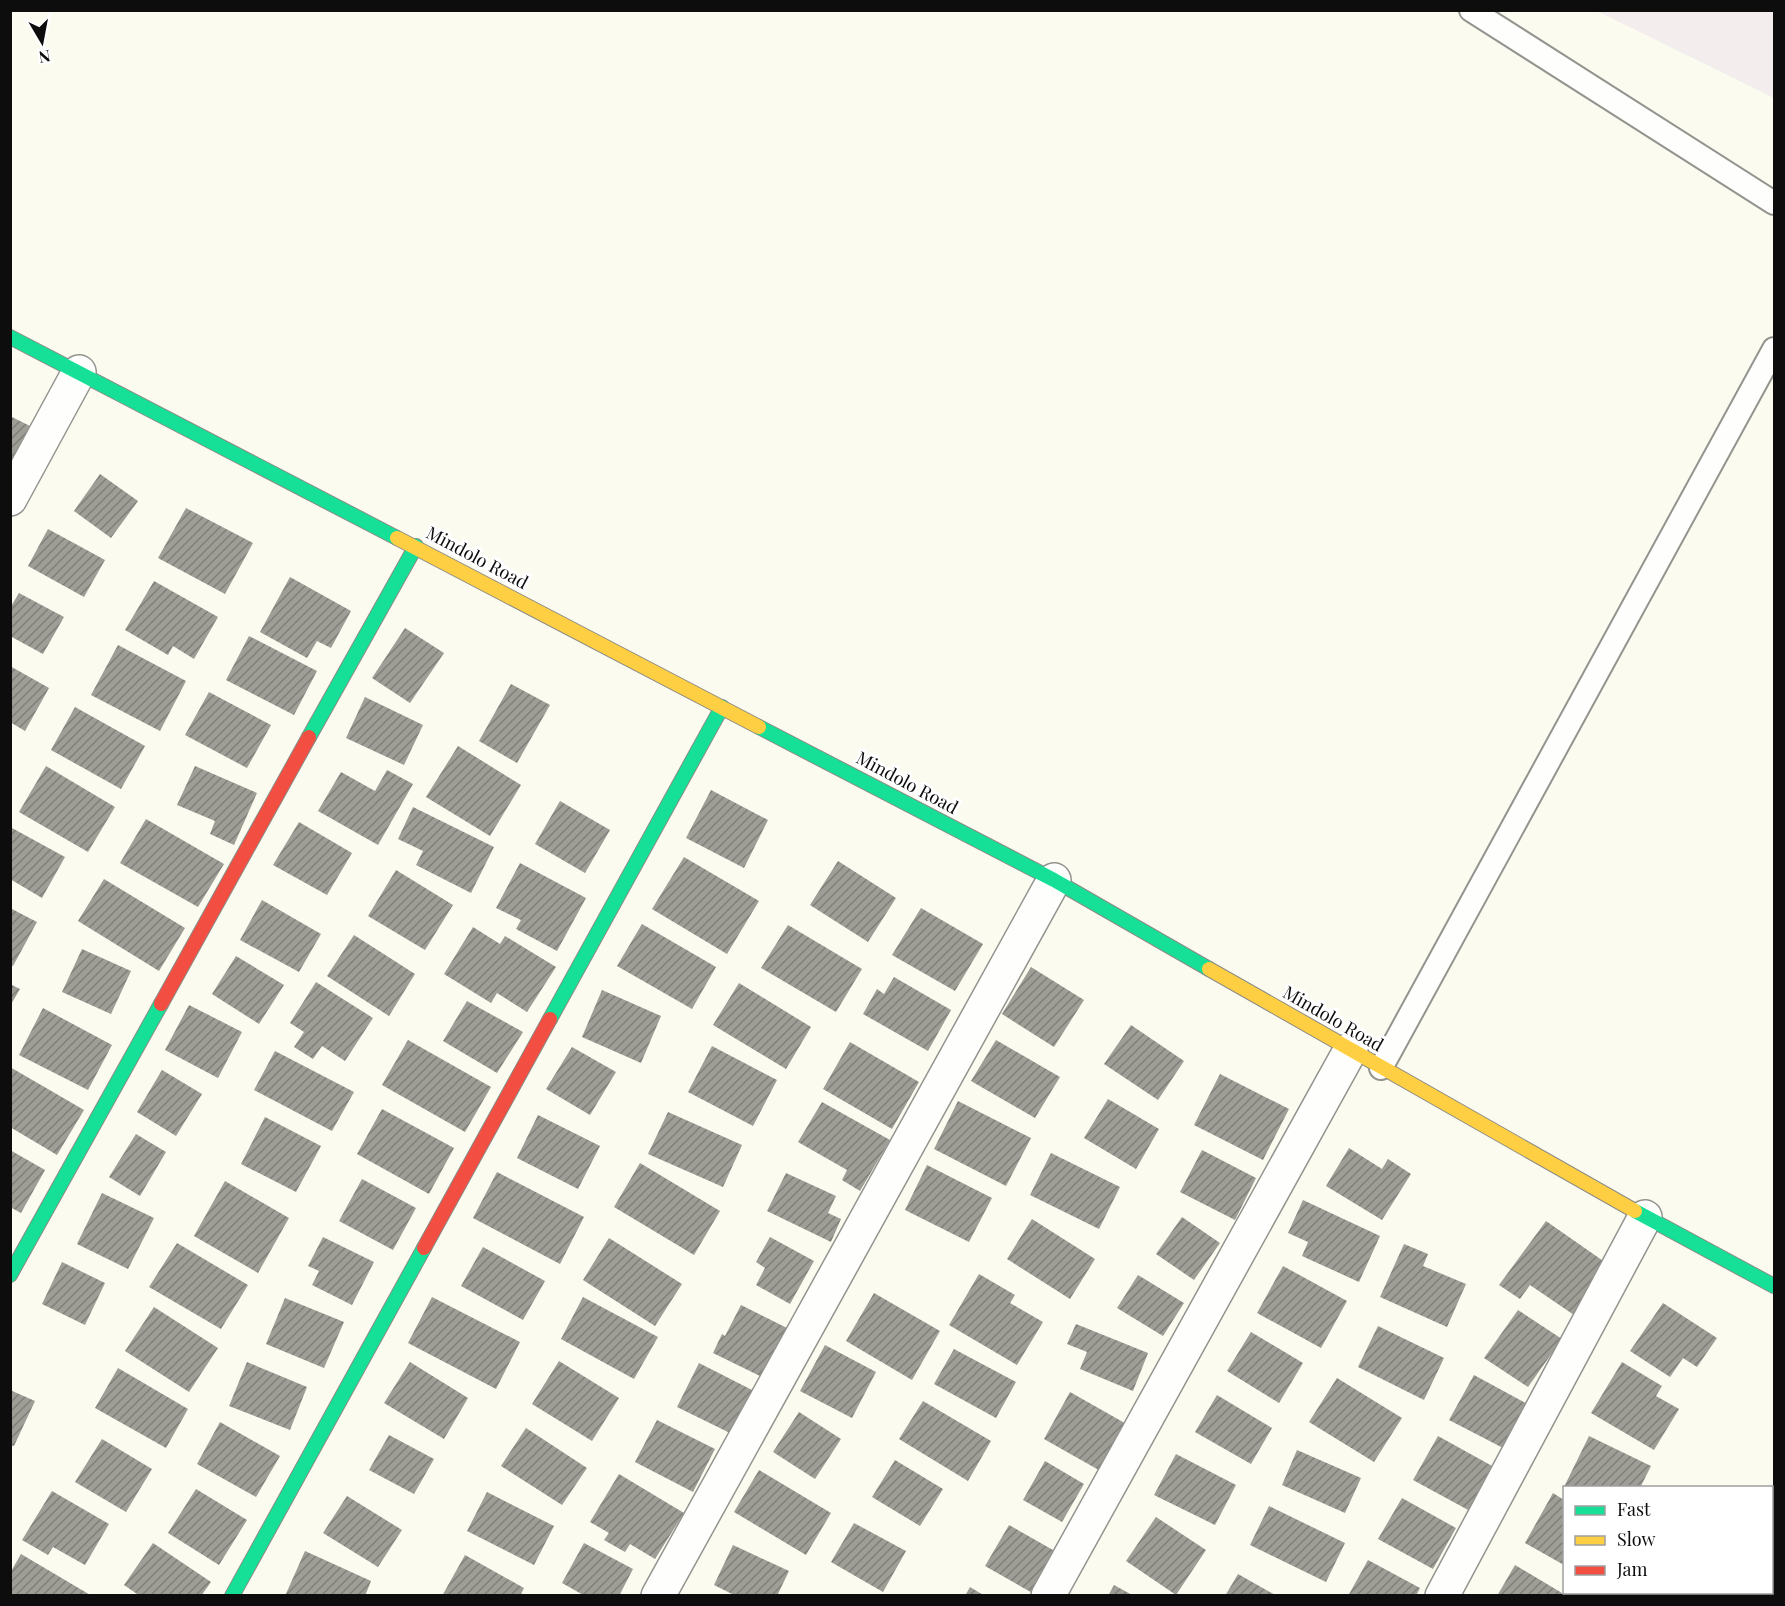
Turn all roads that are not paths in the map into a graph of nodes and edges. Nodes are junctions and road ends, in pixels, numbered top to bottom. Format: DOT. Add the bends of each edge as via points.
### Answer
graph roads {
  1 [pos="1471,10"];
  2 [pos="1774,203"];
  3 [pos="10,337"];
  4 [pos="1774,349"];
  5 [pos="79,372"];
  6 [pos="10,500"];
  7 [pos="416,546"];
  8 [pos="722,707"];
  9 [pos="1054,880"];
  10 [pos="1351,1049"];
  11 [pos="1381,1068"];
  12 [pos="1645,1217"];
  13 [pos="10,1275"];
  14 [pos="1774,1286"];
  15 [pos="232,1596"];
  16 [pos="658,1596"];
  17 [pos="1048,1596"];
  18 [pos="1442,1596"];
  1 -- 2 [label="lane"];
  3 -- 5 [label="street, Mindolo Road"];
  4 -- 11 [label="lane"];
  5 -- 6 [label="street"];
  5 -- 7 [label="street, Mindolo Road"];
  7 -- 8 [label="street, Mindolo Road"];
  7 -- 13 [label="street"];
  8 -- 9 [label="street, Mindolo Road"];
  8 -- 15 [label="street"];
  9 -- 10 [label="street, Mindolo Road"];
  9 -- 16 [label="street"];
  10 -- 11 [label="street, Mindolo Road"];
  10 -- 17 [label="street"];
  11 -- 12 [label="street, Mindolo Road"];
  12 -- 14 [label="street, Mindolo Road"];
  12 -- 18 [label="street"];
}
